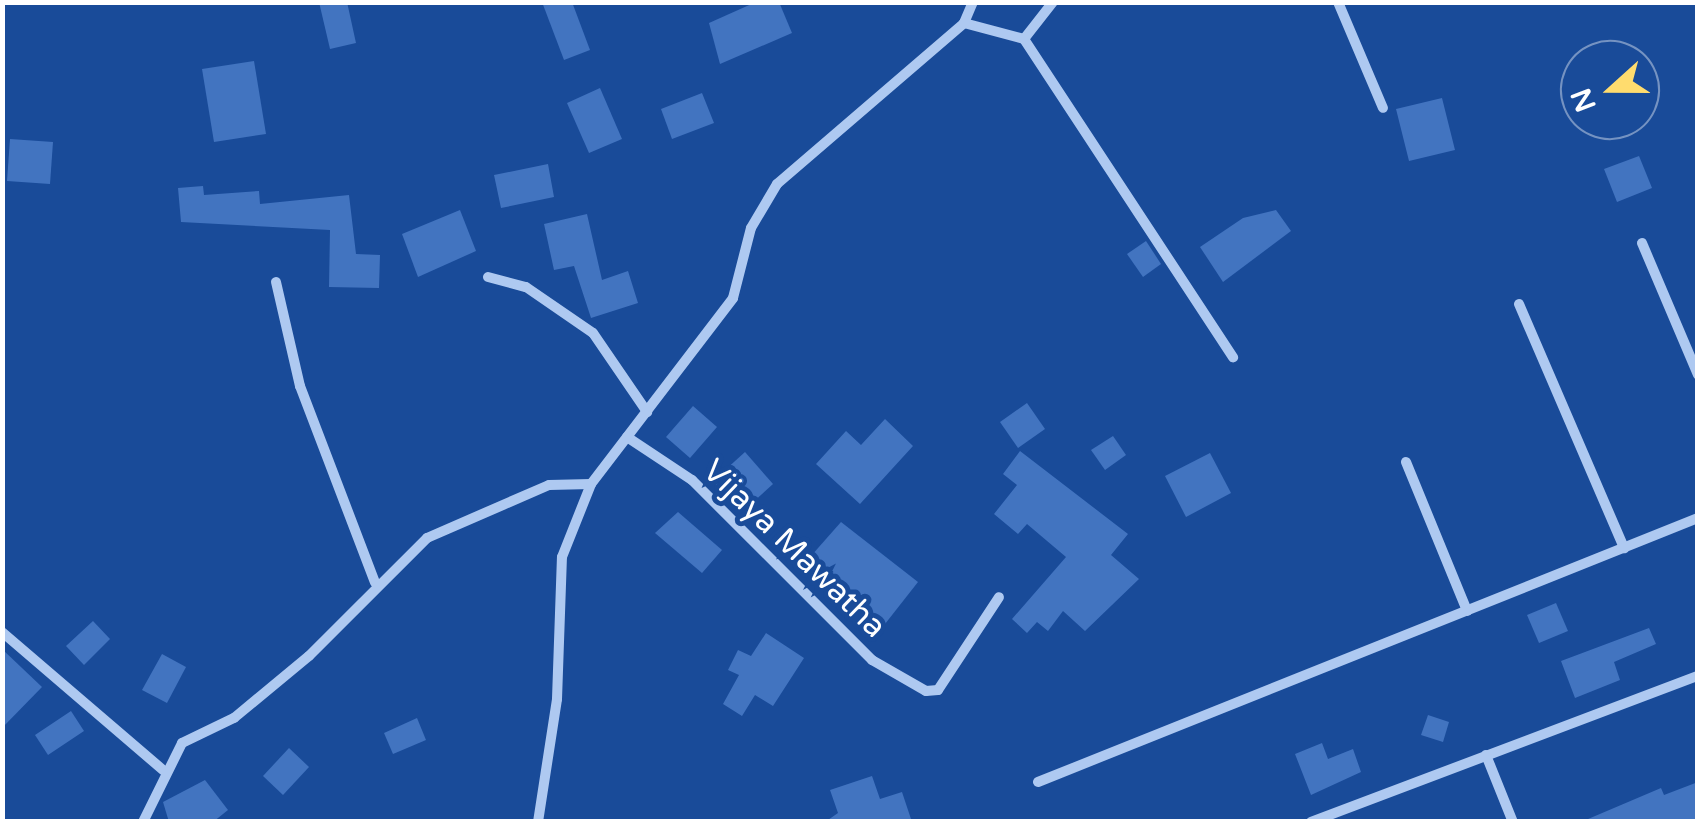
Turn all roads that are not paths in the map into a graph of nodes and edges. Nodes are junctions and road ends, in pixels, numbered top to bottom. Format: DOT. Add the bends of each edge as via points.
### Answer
graph roads {
  1 [pos="973,2"];
  2 [pos="1053,2"];
  3 [pos="1338,2"];
  4 [pos="964,23"];
  5 [pos="1024,38"];
  6 [pos="1383,108"];
  7 [pos="1642,244"];
  8 [pos="488,277"];
  9 [pos="276,282"];
  10 [pos="1519,304"];
  11 [pos="1233,357"];
  12 [pos="1698,375"];
  13 [pos="647,412"];
  14 [pos="628,437"];
  15 [pos="1406,462"];
  16 [pos="590,484"];
  17 [pos="1698,518"];
  18 [pos="1624,548"];
  19 [pos="375,582"];
  20 [pos="999,597"];
  21 [pos="1467,610"];
  22 [pos="2,632"];
  23 [pos="1698,676"];
  24 [pos="1486,756"];
  25 [pos="163,770"];
  26 [pos="1038,782"];
  27 [pos="143,822"];
  28 [pos="538,822"];
  29 [pos="1311,822"];
  30 [pos="1513,822"];
  1 -- 4 [label="street"];
  2 -- 5 [label="street"];
  3 -- 6 [label="street"];
  4 -- 5 [label="street"];
  4 -- 13 [label="street" via="778,184 751,228 732,298"];
  5 -- 11 [label="street"];
  7 -- 12 [label="street"];
  8 -- 13 [label="street" via="526,288 593,333"];
  9 -- 19 [label="street" via="300,386"];
  10 -- 18 [label="street"];
  13 -- 14 [label="street"];
  14 -- 16 [label="street"];
  14 -- 20 [label="street, Vijaya Mawatha" via="692,480 872,660 926,691 938,690"];
  15 -- 21 [label="street"];
  16 -- 19 [label="street" via="549,485 427,538"];
  16 -- 28 [label="street" via="562,556 557,699"];
  17 -- 18 [label="street"];
  18 -- 21 [label="street"];
  19 -- 25 [label="street" via="309,656 234,718 182,744"];
  21 -- 26 [label="street"];
  22 -- 25 [label="street"];
  23 -- 24 [label="street"];
  24 -- 29 [label="street"];
  24 -- 30 [label="street"];
  25 -- 27 [label="street"];
}
